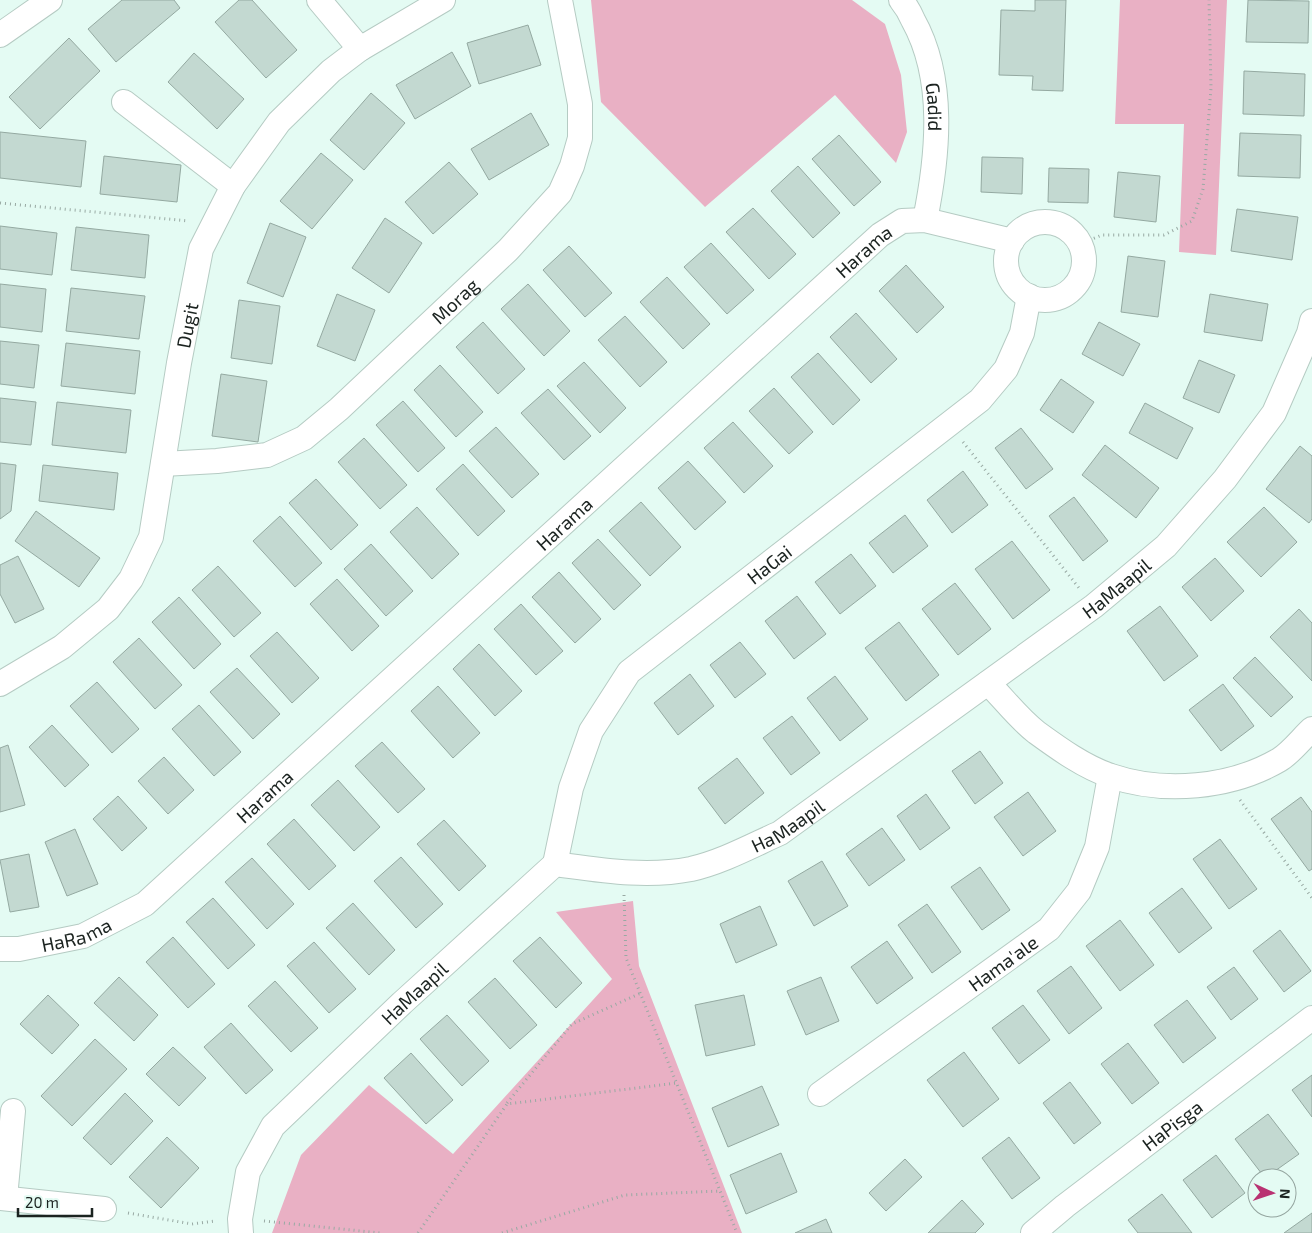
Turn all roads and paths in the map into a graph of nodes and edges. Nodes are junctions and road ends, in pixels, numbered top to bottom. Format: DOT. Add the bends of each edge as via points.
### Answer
graph roads {
  1 [pos="50,0"];
  2 [pos="319,0"];
  3 [pos="443,0"];
  4 [pos="560,0"];
  5 [pos="901,0"];
  6 [pos="1208,0"];
  7 [pos="0,35"];
  8 [pos="360,49"];
  9 [pos="124,102"];
  10 [pos="233,186"];
  11 [pos="0,203"];
  12 [pos="925,220"];
  13 [pos="214,223"];
  14 [pos="1012,242"];
  15 [pos="1080,244"];
  16 [pos="1029,296"];
  17 [pos="1312,321"];
  18 [pos="948,424"];
  19 [pos="163,464"];
  20 [pos="1094,606"];
  21 [pos="988,683"];
  22 [pos="0,684"];
  23 [pos="1312,728"];
  24 [pos="1110,776"];
  25 [pos="1226,782"];
  26 [pos="555,864"];
  27 [pos="624,874"];
  28 [pos="1312,898"];
  29 [pos="0,949"];
  30 [pos="641,993"];
  31 [pos="1312,1018"];
  32 [pos="677,1083"];
  33 [pos="820,1094"];
  34 [pos="506,1104"];
  35 [pos="13,1110"];
  36 [pos="721,1191"];
  37 [pos="2,1198"];
  38 [pos="104,1209"];
  39 [pos="241,1233"];
  40 [pos="418,1233"];
  41 [pos="502,1233"];
  42 [pos="737,1233"];
  43 [pos="1033,1233"];
  1 -- 7 [label="street"];
  2 -- 8 [label="street"];
  3 -- 8 [label="street, Dugit"];
  4 -- 19 [label="street, Morag" via="580,104 580,138 560,193 508,250 304,438 267,455"];
  5 -- 12 [label="street, Gadid" via="925,41 934,83 934,179"];
  6 -- 15 [label="path" via="1211,88 1203,189 1192,221 1164,235 1102,235"];
  8 -- 10 [label="street, Dugit" via="331,71 279,122"];
  9 -- 10 [label="street"];
  10 -- 13 [label="street, Dugit"];
  11 -- 13 [label="path"];
  12 -- 14 [label="street"];
  12 -- 29 [label="street, HaRama" via="902,221 880,235 145,904 83,936 19,949"];
  13 -- 19 [label="street, Dugit" via="201,249"];
  14 -- 15 [label="street" via="1019,232 1041,222 1064,227"];
  14 -- 16 [label="street" via="1007,257 1008,272 1016,287"];
  15 -- 16 [label="street" via="1084,268 1073,288 1052,300"];
  16 -- 18 [label="street, HaGai" via="1022,333 1006,369 980,400"];
  17 -- 20 [label="street, HaMaapil" via="1274,413 1225,479 1166,546"];
  18 -- 20 [label="path"];
  18 -- 26 [label="street, HaGai" via="629,672 591,731 571,788"];
  19 -- 22 [label="street, Dugit" via="151,537 131,580 108,609 62,648"];
  20 -- 21 [label="street, HaMaapil"];
  21 -- 24 [label="street" via="1034,730 1073,757"];
  21 -- 27 [label="street, HaMaapil" via="780,833 732,856 691,869"];
  23 -- 25 [label="street" via="1280,760"];
  24 -- 25 [label="street" via="1180,787"];
  24 -- 33 [label="street, Hama'ale" via="1097,847 1080,891 1049,929"];
  25 -- 28 [label="path"];
  26 -- 27 [label="street, HaMaapil"];
  26 -- 39 [label="street, HaMaapil" via="273,1126 248,1172 240,1219"];
  27 -- 30 [label="path" via="626,958"];
  30 -- 32 [label="path"];
  30 -- 34 [label="path" via="572,1024"];
  31 -- 43 [label="street, HaPisga"];
  32 -- 34 [label="path"];
  32 -- 36 [label="path"];
  34 -- 40 [label="path"];
  35 -- 37 [label="street"];
  36 -- 41 [label="path" via="625,1195"];
  36 -- 42 [label="path"];
  37 -- 38 [label="street"];
}
